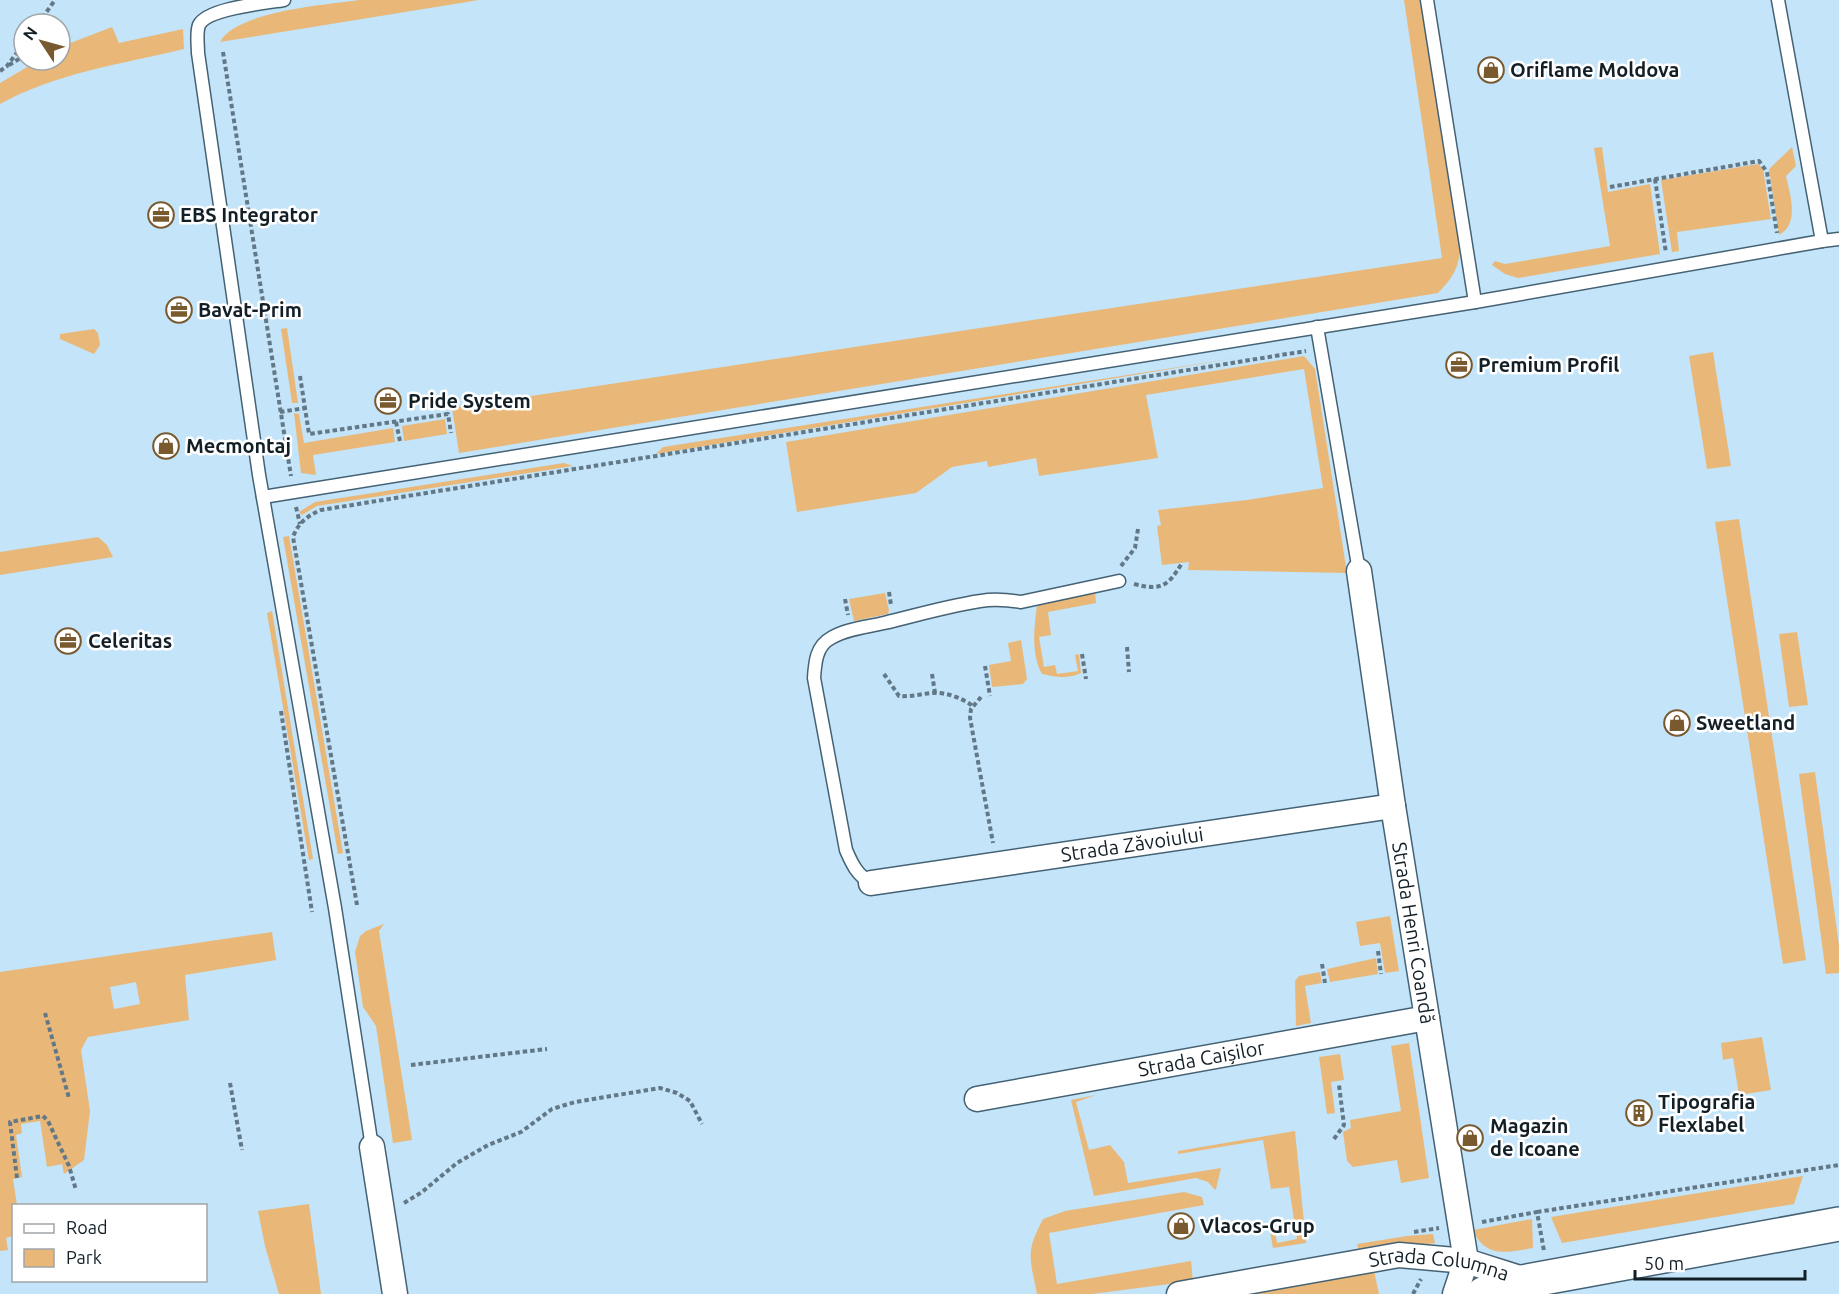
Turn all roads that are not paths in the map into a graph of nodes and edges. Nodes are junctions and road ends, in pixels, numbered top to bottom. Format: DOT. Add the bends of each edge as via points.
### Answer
graph roads {
  1 [pos="284,0"];
  2 [pos="1426,0"];
  3 [pos="1778,0"];
  4 [pos="1839,239"];
  5 [pos="1822,242"];
  6 [pos="1475,302"];
  7 [pos="1317,327"];
  8 [pos="263,498"];
  9 [pos="1359,571"];
  10 [pos="1113,582"];
  11 [pos="1393,806"];
  12 [pos="871,883"];
  13 [pos="1427,1018"];
  14 [pos="977,1100"];
  15 [pos="372,1147"];
  16 [pos="1839,1224"];
  17 [pos="1466,1261"];
  18 [pos="1538,1279"];
  19 [pos="395,1294"];
  20 [pos="1179,1294"];
  21 [pos="1455,1294"];
  22 [pos="1483,1294"];
  1 -- 8 [label="lane" via="210,15 198,26 197,37"];
  2 -- 6 [label="lane"];
  3 -- 5 [label="lane"];
  4 -- 5 [label="lane"];
  5 -- 6 [label="lane"];
  6 -- 7 [label="lane"];
  7 -- 8 [label="lane"];
  7 -- 9 [label="lane"];
  8 -- 15 [label="lane" via="335,908"];
  9 -- 11 [label="street, Strada Henri Coandă"];
  10 -- 12 [label="lane" via="1021,602 987,600 839,634 820,647 814,678 846,850 853,867"];
  11 -- 12 [label="street, Strada Zăvoiului"];
  11 -- 13 [label="street, Strada Henri Coandă"];
  13 -- 14 [label="street, Strada Caișilor"];
  13 -- 17 [label="street, Strada Henri Coandă"];
  15 -- 19 [label="street"];
  16 -- 18 [label="main road, Strada Columna"];
  17 -- 18 [label="street, Strada Columna"];
  17 -- 20 [label="street, Strada Columna" via="1399,1255"];
  17 -- 21 [label="street, Strada Henri Coandă"];
  18 -- 22 [label="main road" via="1500,1286"];
}
